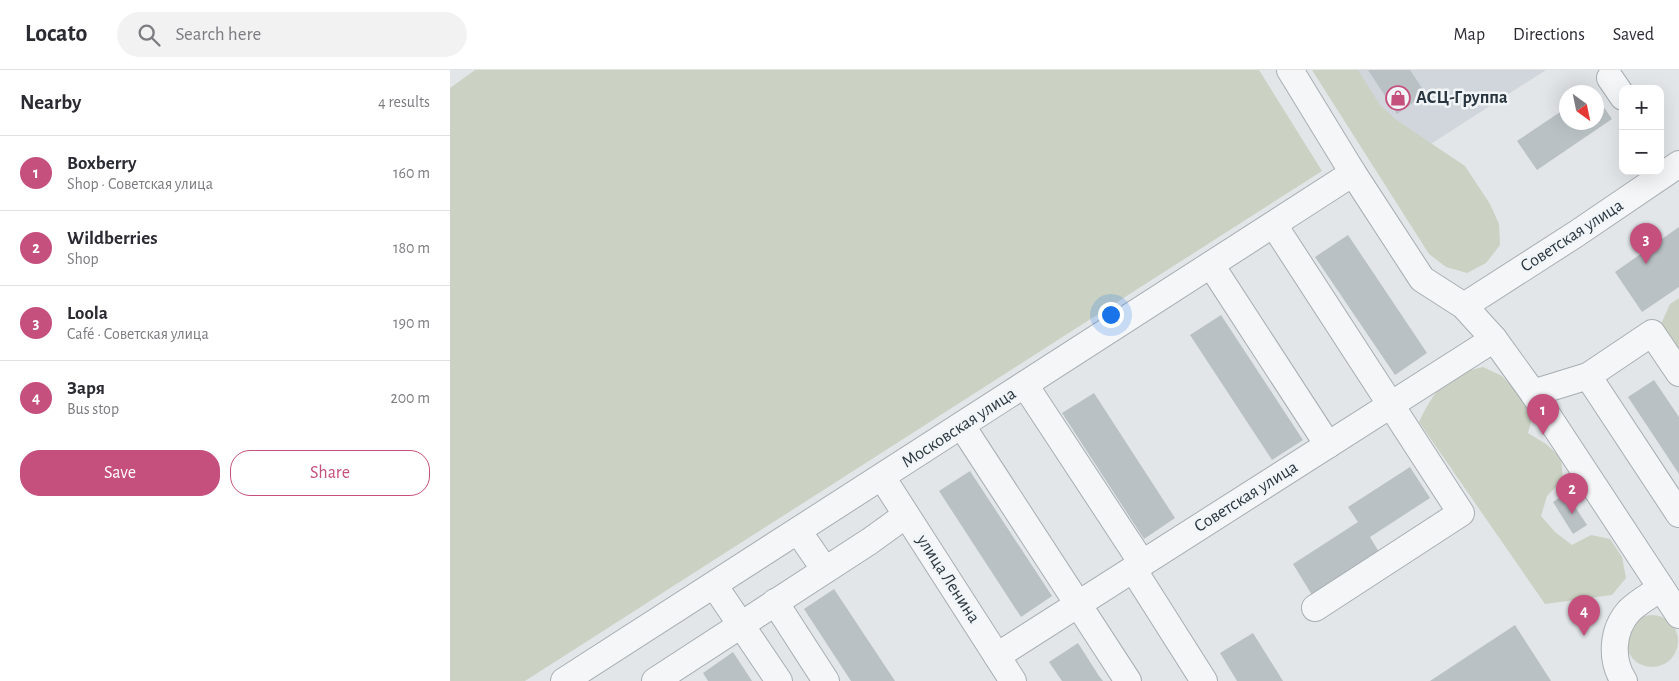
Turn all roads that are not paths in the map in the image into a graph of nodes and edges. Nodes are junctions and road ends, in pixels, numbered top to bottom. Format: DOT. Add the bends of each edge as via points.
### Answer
graph roads {
  1 [pos="1290,70"];
  2 [pos="1670,162"];
  3 [pos="1353,174"];
  4 [pos="1274,225"];
  5 [pos="1211,265"];
  6 [pos="1464,306"];
  7 [pos="1494,339"];
  8 [pos="1679,373"];
  9 [pos="1588,376"];
  10 [pos="1025,385"];
  11 [pos="1533,393"];
  12 [pos="1391,405"];
  13 [pos="962,426"];
  14 [pos="1328,445"];
  15 [pos="882,478"];
  16 [pos="1679,514"];
  17 [pos="906,515"];
  18 [pos="798,531"];
  19 [pos="1138,566"];
  20 [pos="825,570"];
  21 [pos="714,585"];
  22 [pos="1661,588"];
  23 [pos="775,602"];
  24 [pos="1079,604"];
  25 [pos="1315,608"];
  26 [pos="1679,615"];
  27 [pos="741,625"];
  28 [pos="997,656"];
  29 [pos="564,681"];
  30 [pos="655,681"];
  31 [pos="779,681"];
  32 [pos="826,681"];
  33 [pos="1013,681"];
  34 [pos="1128,681"];
  35 [pos="1204,681"];
  36 [pos="1624,681"];
  1 -- 3 [label="street"];
  2 -- 6 [label="street, Советская улица" via="1576,234"];
  3 -- 4 [label="street, Московская улица"];
  3 -- 6 [label="street" via="1422,279"];
  4 -- 5 [label="street, Московская улица"];
  4 -- 12 [label="street"];
  5 -- 10 [label="street, Московская улица"];
  5 -- 14 [label="street"];
  6 -- 7 [label="street"];
  7 -- 11 [label="street"];
  7 -- 12 [label="street, Советская улица"];
  8 -- 9 [label="street" via="1652,333"];
  9 -- 11 [label="street"];
  9 -- 16 [label="street"];
  10 -- 13 [label="street, Московская улица"];
  10 -- 19 [label="street"];
  11 -- 22 [label="street"];
  12 -- 14 [label="street, Советская улица"];
  12 -- 25 [label="street" via="1461,513"];
  13 -- 15 [label="street, Московская улица"];
  13 -- 24 [label="street"];
  14 -- 19 [label="street, Советская улица"];
  15 -- 17 [label="street, улица Ленина"];
  15 -- 18 [label="street, Московская улица"];
  17 -- 20 [label="street"];
  17 -- 28 [label="street, улица Ленина"];
  18 -- 20 [label="street"];
  18 -- 21 [label="street, Московская улица"];
  19 -- 24 [label="street, Советская улица"];
  19 -- 35 [label="street"];
  20 -- 23 [label="street"];
  21 -- 27 [label="street"];
  21 -- 29 [label="street, Московская улица"];
  22 -- 26 [label="street"];
  22 -- 36 [label="street" via="1630,611 1620,625 1615,641 1615,658"];
  23 -- 27 [label="street"];
  23 -- 32 [label="street"];
  24 -- 28 [label="street, Советская улица"];
  24 -- 34 [label="street"];
  27 -- 30 [label="street"];
  27 -- 31 [label="street"];
  28 -- 33 [label="street, улица Ленина"];
}
